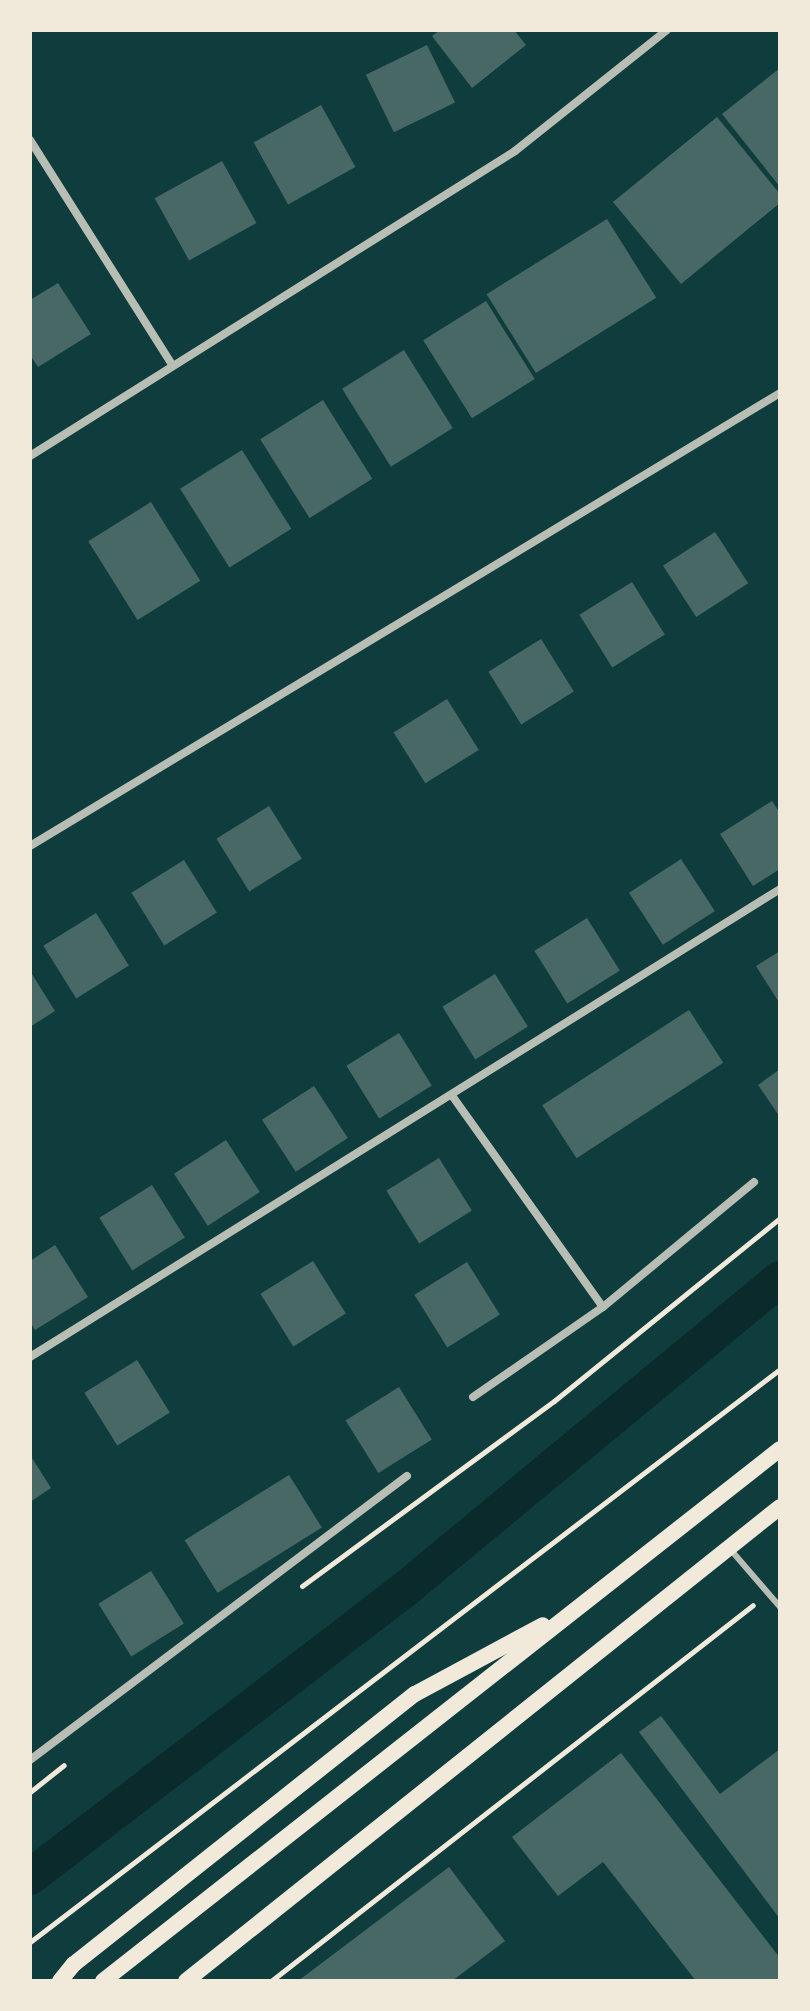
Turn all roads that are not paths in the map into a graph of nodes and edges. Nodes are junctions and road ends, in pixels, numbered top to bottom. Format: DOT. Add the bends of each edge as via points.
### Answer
graph roads {
  1 [pos="667,30"];
  2 [pos="30,140"];
  3 [pos="173,366"];
  4 [pos="780,393"];
  5 [pos="30,456"];
  6 [pos="30,846"];
  7 [pos="780,889"];
  8 [pos="453,1097"];
  9 [pos="754,1182"];
  10 [pos="603,1307"];
  11 [pos="30,1357"];
  12 [pos="473,1397"];
  13 [pos="780,1449"];
  14 [pos="407,1476"];
  15 [pos="780,1507"];
  16 [pos="728,1548"];
  17 [pos="584,1603"];
  18 [pos="780,1607"];
  19 [pos="30,1760"];
  20 [pos="60,1981"];
  21 [pos="103,1981"];
  22 [pos="186,1981"];
  1 -- 3 [label="street" via="515,151"];
  2 -- 3 [label="street"];
  3 -- 5 [label="street"];
  4 -- 6 [label="street"];
  7 -- 8 [label="street"];
  8 -- 10 [label="street"];
  8 -- 11 [label="street"];
  9 -- 10 [label="street"];
  10 -- 12 [label="street"];
  13 -- 17 [label="main road"];
  14 -- 19 [label="street"];
  15 -- 16 [label="main road"];
  16 -- 18 [label="lane"];
  16 -- 22 [label="main road"];
  17 -- 20 [label="main road" via="415,1694 74,1964"];
  17 -- 21 [label="main road"];
}
